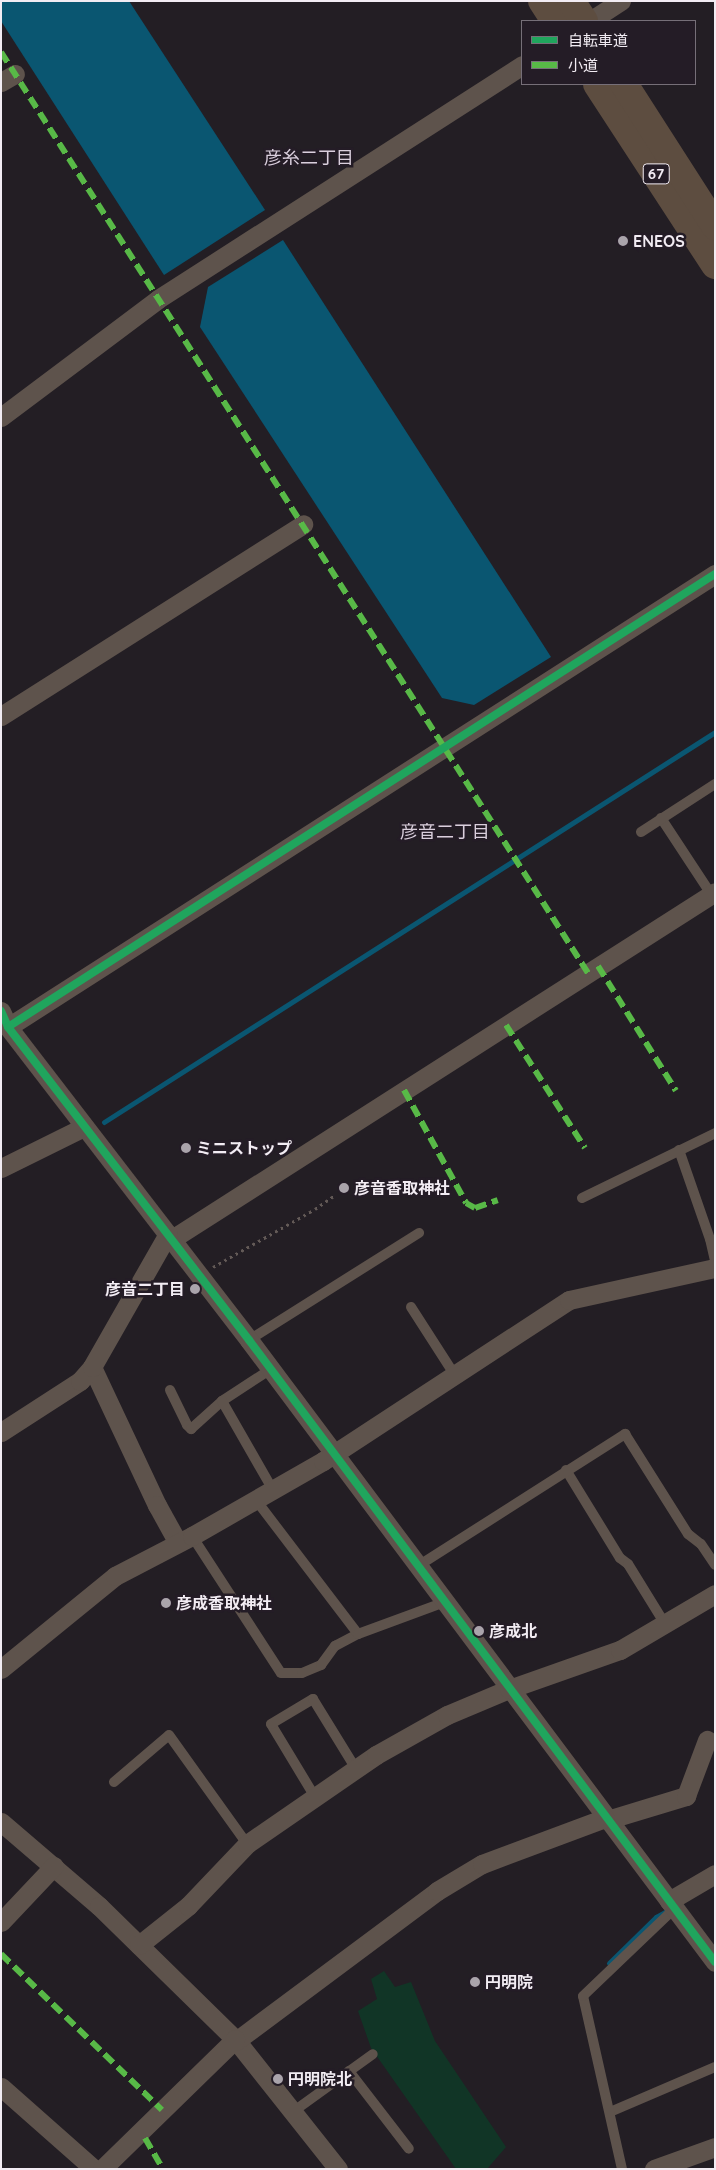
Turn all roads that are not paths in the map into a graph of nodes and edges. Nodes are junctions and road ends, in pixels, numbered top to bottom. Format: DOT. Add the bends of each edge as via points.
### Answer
graph roads {
  1 [pos="542,1"];
  2 [pos="571,1"];
  3 [pos="621,1"];
  4 [pos="554,20"];
  5 [pos="583,20"];
  6 [pos="592,20"];
  7 [pos="521,66"];
  8 [pos="598,85"];
  9 [pos="625,85"];
  10 [pos="715,226"];
  11 [pos="715,265"];
  12 [pos="1,417"];
  13 [pos="303,524"];
  14 [pos="715,574"];
  15 [pos="1,716"];
  16 [pos="715,784"];
  17 [pos="662,818"];
  18 [pos="641,832"];
  19 [pos="714,894"];
  20 [pos="5,1019"];
  21 [pos="84,1127"];
  22 [pos="715,1133"];
  23 [pos="679,1150"];
  24 [pos="1,1168"];
  25 [pos="582,1198"];
  26 [pos="419,1233"];
  27 [pos="170,1236"];
  28 [pos="715,1261"];
  29 [pos="715,1268"];
  30 [pos="411,1307"];
  31 [pos="249,1340"];
  32 [pos="92,1368"];
  33 [pos="271,1369"];
  34 [pos="454,1374"];
  35 [pos="170,1390"];
  36 [pos="222,1401"];
  37 [pos="3,1428"];
  38 [pos="334,1453"];
  39 [pos="566,1470"];
  40 [pos="273,1490"];
  41 [pos="256,1500"];
  42 [pos="185,1539"];
  43 [pos="715,1565"];
  44 [pos="418,1566"];
  45 [pos="715,1594"];
  46 [pos="445,1602"];
  47 [pos="665,1624"];
  48 [pos="358,1634"];
  49 [pos="1,1669"];
  50 [pos="510,1689"];
  51 [pos="711,1738"];
  52 [pos="356,1769"];
  53 [pos="114,1782"];
  54 [pos="315,1797"];
  55 [pos="606,1819"];
  56 [pos="1,1822"];
  57 [pos="247,1844"];
  58 [pos="54,1866"];
  59 [pos="715,1874"];
  60 [pos="672,1904"];
  61 [pos="1,1922"];
  62 [pos="139,1945"];
  63 [pos="715,1962"];
  64 [pos="236,2040"];
  65 [pos="373,2054"];
  66 [pos="715,2068"];
  67 [pos="349,2071"];
  68 [pos="1,2087"];
  69 [pos="294,2111"];
  70 [pos="610,2112"];
  71 [pos="715,2147"];
  72 [pos="409,2150"];
  73 [pos="94,2169"];
  74 [pos="102,2169"];
  75 [pos="338,2169"];
  76 [pos="622,2169"];
  77 [pos="654,2169"];
  1 -- 4 [label="main road"];
  2 -- 5 [label="main road"];
  3 -- 6 [label="street"];
  7 -- 12 [label="street" via="158,299"];
  8 -- 11 [label="main road, 67"];
  9 -- 10 [label="main road, 67"];
  13 -- 15 [label="street"];
  14 -- 20 [label="street"];
  16 -- 17 [label="lane"];
  17 -- 18 [label="lane"];
  17 -- 19 [label="lane"];
  19 -- 27 [label="street"];
  20 -- 21 [label="street"];
  21 -- 24 [label="street"];
  21 -- 27 [label="street"];
  22 -- 23 [label="lane"];
  23 -- 25 [label="lane"];
  23 -- 28 [label="lane"];
  26 -- 31 [label="lane"];
  27 -- 31 [label="street"];
  27 -- 32 [label="street"];
  29 -- 34 [label="street" via="569,1300"];
  30 -- 34 [label="lane"];
  31 -- 33 [label="street"];
  32 -- 37 [label="street" via="80,1381"];
  32 -- 42 [label="street" via="157,1505"];
  33 -- 36 [label="lane"];
  33 -- 38 [label="street"];
  34 -- 38 [label="street"];
  35 -- 36 [label="lane" via="191,1429"];
  36 -- 40 [label="lane"];
  38 -- 40 [label="street"];
  38 -- 44 [label="street"];
  39 -- 43 [label="lane" via="625,1434 688,1534 701,1544"];
  39 -- 44 [label="lane"];
  39 -- 47 [label="lane"];
  40 -- 41 [label="street"];
  41 -- 42 [label="street"];
  41 -- 48 [label="lane"];
  42 -- 48 [label="lane" via="281,1673 302,1672 321,1665 335,1646"];
  42 -- 49 [label="street" via="116,1576"];
  44 -- 46 [label="street"];
  45 -- 47 [label="street"];
  46 -- 48 [label="lane"];
  46 -- 50 [label="street"];
  47 -- 50 [label="street" via="620,1650"];
  50 -- 52 [label="street" via="448,1715"];
  50 -- 55 [label="street"];
  51 -- 55 [label="street" via="686,1796"];
  52 -- 54 [label="street"];
  52 -- 54 [label="lane" via="313,1699 271,1724"];
  53 -- 57 [label="lane" via="169,1735"];
  54 -- 57 [label="street"];
  55 -- 60 [label="street"];
  55 -- 64 [label="street" via="482,1864 430,1896"];
  56 -- 58 [label="street"];
  57 -- 62 [label="street" via="188,1906"];
  58 -- 61 [label="street"];
  58 -- 62 [label="street"];
  59 -- 60 [label="street"];
  60 -- 63 [label="street"];
  60 -- 70 [label="lane" via="583,1996"];
  62 -- 64 [label="street"];
  64 -- 69 [label="street"];
  64 -- 74 [label="street"];
  65 -- 67 [label="lane"];
  66 -- 70 [label="lane"];
  67 -- 69 [label="lane"];
  67 -- 72 [label="lane"];
  68 -- 73 [label="street"];
  69 -- 75 [label="street"];
  70 -- 76 [label="lane"];
  71 -- 77 [label="street"];
}
